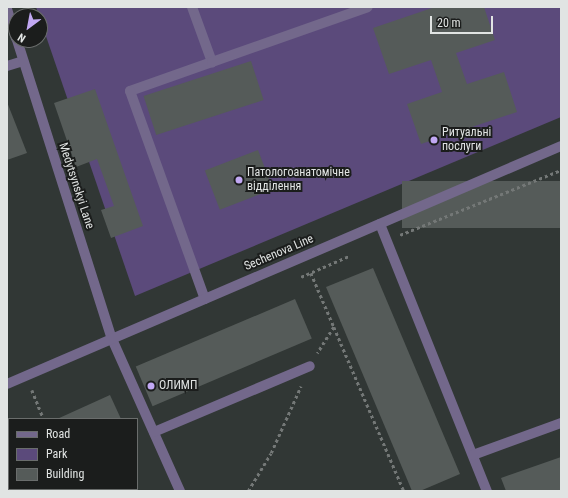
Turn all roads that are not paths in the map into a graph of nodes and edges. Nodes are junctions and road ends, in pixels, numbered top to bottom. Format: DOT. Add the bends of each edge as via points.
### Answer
graph roads {
  1 [pos="192,7"];
  2 [pos="368,7"];
  3 [pos="19,48"];
  4 [pos="23,61"];
  5 [pos="212,62"];
  6 [pos="7,66"];
  7 [pos="561,146"];
  8 [pos="380,224"];
  9 [pos="205,299"];
  10 [pos="112,339"];
  11 [pos="310,366"];
  12 [pos="7,384"];
  13 [pos="561,423"];
  14 [pos="154,432"];
  15 [pos="473,455"];
  16 [pos="180,491"];
  17 [pos="486,491"];
  1 -- 5 [label="street"];
  2 -- 5 [label="street"];
  3 -- 4 [label="street, Medytsynskyi Lane"];
  4 -- 6 [label="street"];
  4 -- 10 [label="street, Medytsynskyi Lane"];
  5 -- 9 [label="street" via="130,91"];
  7 -- 8 [label="street, Sechenova Line"];
  8 -- 9 [label="street, Sechenova Line"];
  8 -- 15 [label="street"];
  9 -- 10 [label="street, Sechenova Line"];
  10 -- 12 [label="street, Sechenova Line"];
  10 -- 14 [label="street, Medytsynskyi Lane"];
  11 -- 14 [label="street"];
  13 -- 15 [label="street"];
  14 -- 16 [label="street, Medytsynskyi Lane"];
  15 -- 17 [label="street"];
}
